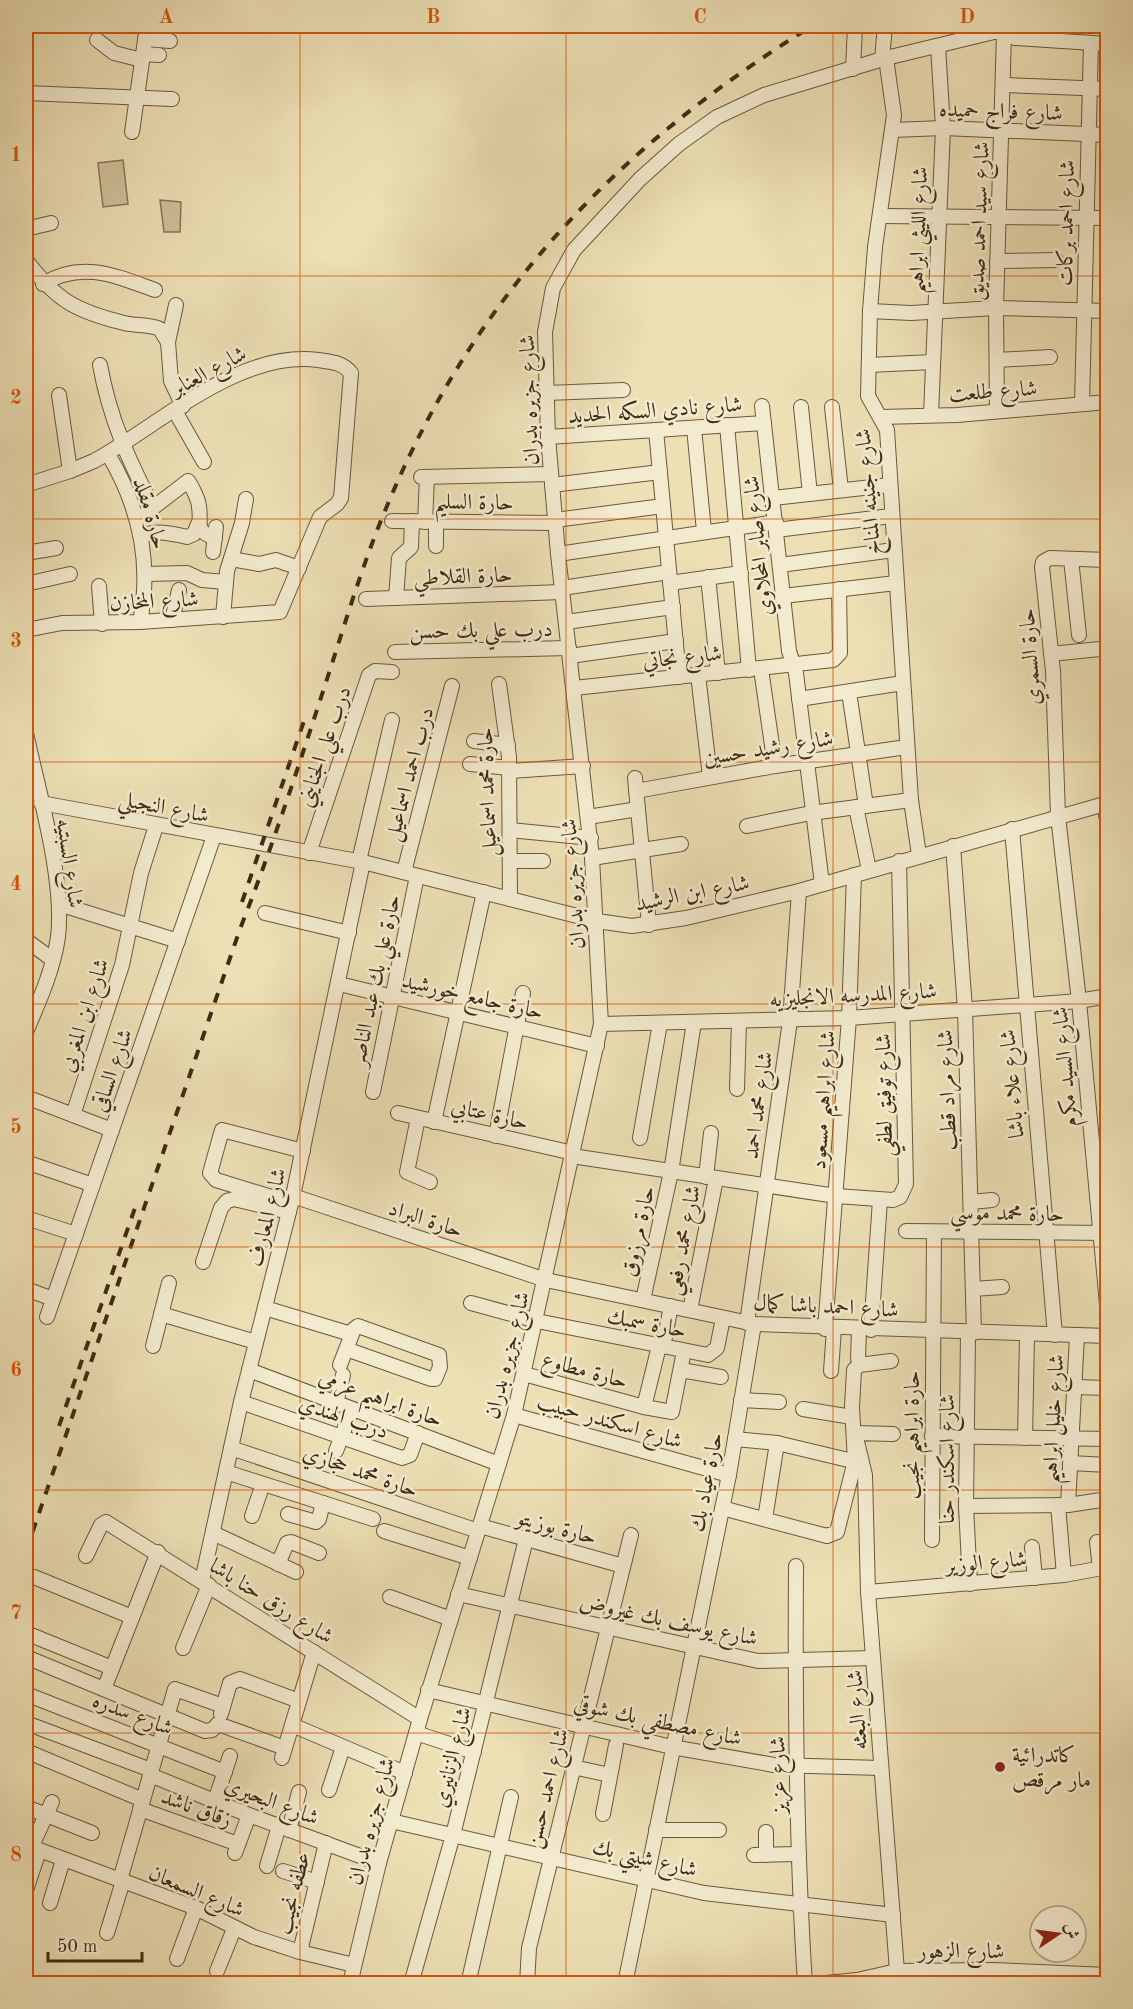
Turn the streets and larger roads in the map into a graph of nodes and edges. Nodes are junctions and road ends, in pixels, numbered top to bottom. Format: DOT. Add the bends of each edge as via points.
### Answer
graph roads {
  1 [pos="855,26"];
  2 [pos="885,26"];
  3 [pos="146,32"];
  4 [pos="1002,33"];
  5 [pos="97,40"];
  6 [pos="170,40"];
  7 [pos="1091,43"];
  8 [pos="1107,44"];
  9 [pos="938,46"];
  10 [pos="159,55"];
  11 [pos="142,57"];
  12 [pos="884,59"];
  13 [pos="853,69"];
  14 [pos="1004,85"];
  15 [pos="1090,88"];
  16 [pos="1107,88"];
  17 [pos="26,93"];
  18 [pos="136,99"];
  19 [pos="172,99"];
  20 [pos="943,128"];
  21 [pos="893,130"];
  22 [pos="1003,131"];
  23 [pos="132,132"];
  24 [pos="1089,134"];
  25 [pos="1107,135"];
  26 [pos="880,216"];
  27 [pos="938,217"];
  28 [pos="998,217"];
  29 [pos="1087,218"];
  30 [pos="1107,218"];
  31 [pos="51,223"];
  32 [pos="26,229"];
  33 [pos="26,260"];
  34 [pos="1056,260"];
  35 [pos="997,261"];
  36 [pos="43,284"];
  37 [pos="155,290"];
  38 [pos="176,305"];
  39 [pos="996,308"];
  40 [pos="870,311"];
  41 [pos="1084,311"];
  42 [pos="1107,311"];
  43 [pos="935,312"];
  44 [pos="168,342"];
  45 [pos="1050,357"];
  46 [pos="26,358"];
  47 [pos="996,360"];
  48 [pos="933,362"];
  49 [pos="100,365"];
  50 [pos="869,365"];
  51 [pos="26,383"];
  52 [pos="622,390"];
  53 [pos="547,393"];
  54 [pos="59,395"];
  55 [pos="26,400"];
  56 [pos="1107,402"];
  57 [pos="1082,404"];
  58 [pos="762,406"];
  59 [pos="801,407"];
  60 [pos="832,407"];
  61 [pos="179,409"];
  62 [pos="997,411"];
  63 [pos="931,415"];
  64 [pos="881,417"];
  65 [pos="63,418"];
  66 [pos="48,420"];
  67 [pos="764,423"];
  68 [pos="727,425"];
  69 [pos="694,428"];
  70 [pos="656,430"];
  71 [pos="548,437"];
  72 [pos="121,445"];
  73 [pos="108,453"];
  74 [pos="204,462"];
  75 [pos="70,471"];
  76 [pos="660,472"];
  77 [pos="552,480"];
  78 [pos="26,485"];
  79 [pos="890,485"];
  80 [pos="842,490"];
  81 [pos="810,494"];
  82 [pos="773,498"];
  83 [pos="246,499"];
  84 [pos="663,506"];
  85 [pos="153,508"];
  86 [pos="204,516"];
  87 [pos="891,516"];
  88 [pos="137,520"];
  89 [pos="392,521"];
  90 [pos="424,522"];
  91 [pos="555,522"];
  92 [pos="776,526"];
  93 [pos="736,527"];
  94 [pos="704,531"];
  95 [pos="141,536"];
  96 [pos="666,536"];
  97 [pos="215,539"];
  98 [pos="436,546"];
  99 [pos="56,548"];
  100 [pos="894,550"];
  101 [pos="26,553"];
  102 [pos="558,554"];
  103 [pos="231,559"];
  104 [pos="1071,559"];
  105 [pos="1107,560"];
  106 [pos="780,565"];
  107 [pos="299,568"];
  108 [pos="741,573"];
  109 [pos="70,574"];
  110 [pos="146,574"];
  111 [pos="670,577"];
  112 [pos="708,578"];
  113 [pos="226,582"];
  114 [pos="896,583"];
  115 [pos="26,584"];
  116 [pos="99,586"];
  117 [pos="179,590"];
  118 [pos="562,590"];
  119 [pos="839,590"];
  120 [pos="783,596"];
  121 [pos="396,598"];
  122 [pos="366,599"];
  123 [pos="673,607"];
  124 [pos="284,608"];
  125 [pos="223,617"];
  126 [pos="172,620"];
  127 [pos="140,622"];
  128 [pos="566,622"];
  129 [pos="102,624"];
  130 [pos="26,630"];
  131 [pos="1080,635"];
  132 [pos="676,641"];
  133 [pos="1100,648"];
  134 [pos="395,652"];
  135 [pos="569,652"];
  136 [pos="1051,654"];
  137 [pos="794,665"];
  138 [pos="755,669"];
  139 [pos="392,672"];
  140 [pos="718,673"];
  141 [pos="698,675"];
  142 [pos="679,677"];
  143 [pos="903,683"];
  144 [pos="499,684"];
  145 [pos="452,686"];
  146 [pos="574,688"];
  147 [pos="849,692"];
  148 [pos="799,699"];
  149 [pos="392,720"];
  150 [pos="26,733"];
  151 [pos="474,741"];
  152 [pos="508,745"];
  153 [pos="907,747"];
  154 [pos="858,753"];
  155 [pos="806,761"];
  156 [pos="470,764"];
  157 [pos="583,766"];
  158 [pos="775,766"];
  159 [pos="510,769"];
  160 [pos="710,777"];
  161 [pos="911,800"];
  162 [pos="41,803"];
  163 [pos="1106,804"];
  164 [pos="861,806"];
  165 [pos="638,809"];
  166 [pos="812,813"];
  167 [pos="1058,816"];
  168 [pos="588,818"];
  169 [pos="1107,825"];
  170 [pos="156,826"];
  171 [pos="747,826"];
  172 [pos="1012,829"];
  173 [pos="510,830"];
  174 [pos="214,837"];
  175 [pos="591,838"];
  176 [pos="681,844"];
  177 [pos="952,846"];
  178 [pos="279,848"];
  179 [pos="642,850"];
  180 [pos="309,853"];
  181 [pos="919,855"];
  182 [pos="592,858"];
  183 [pos="510,861"];
  184 [pos="543,861"];
  185 [pos="899,861"];
  186 [pos="361,862"];
  187 [pos="869,870"];
  188 [pos="411,874"];
  189 [pos="854,875"];
  190 [pos="822,884"];
  191 [pos="799,891"];
  192 [pos="484,892"];
  193 [pos="510,899"];
  194 [pos="58,904"];
  195 [pos="265,914"];
  196 [pos="597,921"];
  197 [pos="649,925"];
  198 [pos="131,927"];
  199 [pos="349,933"];
  200 [pos="26,940"];
  201 [pos="178,941"];
  202 [pos="53,960"];
  203 [pos="339,984"];
  204 [pos="523,993"];
  205 [pos="1107,996"];
  206 [pos="392,997"];
  207 [pos="1079,1001"];
  208 [pos="1026,1004"];
  209 [pos="965,1009"];
  210 [pos="29,1011"];
  211 [pos="459,1012"];
  212 [pos="903,1013"];
  213 [pos="849,1018"];
  214 [pos="739,1021"];
  215 [pos="790,1021"];
  216 [pos="694,1022"];
  217 [pos="660,1023"];
  218 [pos="601,1024"];
  219 [pos="516,1026"];
  220 [pos="26,1032"];
  221 [pos="597,1046"];
  222 [pos="737,1089"];
  223 [pos="373,1092"];
  224 [pos="26,1097"];
  225 [pos="398,1113"];
  226 [pos="73,1115"];
  227 [pos="418,1118"];
  228 [pos="434,1122"];
  229 [pos="112,1130"];
  230 [pos="711,1133"];
  231 [pos="496,1136"];
  232 [pos="640,1138"];
  233 [pos="303,1151"];
  234 [pos="572,1155"];
  235 [pos="26,1162"];
  236 [pos="1101,1168"];
  237 [pos="671,1172"];
  238 [pos="711,1178"];
  239 [pos="430,1182"];
  240 [pos="93,1185"];
  241 [pos="767,1187"];
  242 [pos="836,1196"];
  243 [pos="880,1200"];
  244 [pos="992,1200"];
  245 [pos="971,1202"];
  246 [pos="291,1204"];
  247 [pos="26,1218"];
  248 [pos="906,1231"];
  249 [pos="934,1232"];
  250 [pos="972,1232"];
  251 [pos="1104,1233"];
  252 [pos="75,1234"];
  253 [pos="1046,1234"];
  254 [pos="203,1262"];
  255 [pos="546,1280"];
  256 [pos="169,1283"];
  257 [pos="1002,1287"];
  258 [pos="26,1289"];
  259 [pos="973,1289"];
  260 [pos="53,1299"];
  261 [pos="643,1300"];
  262 [pos="471,1303"];
  263 [pos="670,1306"];
  264 [pos="265,1308"];
  265 [pos="690,1310"];
  266 [pos="161,1314"];
  267 [pos="1107,1315"];
  268 [pos="47,1317"];
  269 [pos="723,1318"];
  270 [pos="537,1321"];
  271 [pos="751,1324"];
  272 [pos="829,1329"];
  273 [pos="865,1330"];
  274 [pos="933,1331"];
  275 [pos="971,1333"];
  276 [pos="351,1334"];
  277 [pos="1027,1335"];
  278 [pos="1054,1335"];
  279 [pos="1077,1336"];
  280 [pos="1107,1336"];
  281 [pos="256,1342"];
  282 [pos="153,1346"];
  283 [pos="661,1346"];
  284 [pos="346,1349"];
  285 [pos="684,1351"];
  286 [pos="858,1359"];
  287 [pos="891,1361"];
  288 [pos="249,1370"];
  289 [pos="681,1370"];
  290 [pos="831,1371"];
  291 [pos="524,1374"];
  292 [pos="721,1377"];
  293 [pos="1074,1387"];
  294 [pos="1107,1388"];
  295 [pos="741,1400"];
  296 [pos="241,1402"];
  297 [pos="779,1402"];
  298 [pos="336,1403"];
  299 [pos="644,1407"];
  300 [pos="352,1409"];
  301 [pos="803,1409"];
  302 [pos="514,1415"];
  303 [pos="852,1417"];
  304 [pos="418,1433"];
  305 [pos="855,1433"];
  306 [pos="893,1434"];
  307 [pos="932,1436"];
  308 [pos="342,1437"];
  309 [pos="967,1437"];
  310 [pos="735,1438"];
  311 [pos="1025,1438"];
  312 [pos="1107,1439"];
  313 [pos="1072,1440"];
  314 [pos="777,1443"];
  315 [pos="231,1448"];
  316 [pos="336,1451"];
  317 [pos="859,1462"];
  318 [pos="1070,1463"];
  319 [pos="499,1464"];
  320 [pos="1107,1465"];
  321 [pos="226,1472"];
  322 [pos="729,1475"];
  323 [pos="263,1484"];
  324 [pos="1107,1500"];
  325 [pos="323,1503"];
  326 [pos="1063,1505"];
  327 [pos="966,1506"];
  328 [pos="722,1508"];
  329 [pos="288,1514"];
  330 [pos="252,1516"];
  331 [pos="373,1519"];
  332 [pos="765,1520"];
  333 [pos="479,1529"];
  334 [pos="384,1531"];
  335 [pos="213,1533"];
  336 [pos="631,1535"];
  337 [pos="526,1539"];
  338 [pos="932,1540"];
  339 [pos="1097,1542"];
  340 [pos="1032,1547"];
  341 [pos="158,1552"];
  342 [pos="319,1552"];
  343 [pos="86,1556"];
  344 [pos="470,1558"];
  345 [pos="278,1564"];
  346 [pos="623,1566"];
  347 [pos="796,1566"];
  348 [pos="1104,1568"];
  349 [pos="296,1572"];
  350 [pos="1064,1575"];
  351 [pos="34,1577"];
  352 [pos="1035,1578"];
  353 [pos="206,1583"];
  354 [pos="969,1584"];
  355 [pos="868,1593"];
  356 [pos="458,1594"];
  357 [pos="390,1597"];
  358 [pos="510,1606"];
  359 [pos="132,1617"];
  360 [pos="451,1619"];
  361 [pos="609,1628"];
  362 [pos="26,1633"];
  363 [pos="694,1647"];
  364 [pos="183,1648"];
  365 [pos="314,1652"];
  366 [pos="26,1657"];
  367 [pos="873,1658"];
  368 [pos="796,1661"];
  369 [pos="112,1668"];
  370 [pos="104,1689"];
  371 [pos="428,1690"];
  372 [pos="26,1694"];
  373 [pos="299,1701"];
  374 [pos="486,1704"];
  375 [pos="223,1706"];
  376 [pos="167,1715"];
  377 [pos="420,1719"];
  378 [pos="26,1723"];
  379 [pos="218,1724"];
  380 [pos="292,1725"];
  381 [pos="583,1727"];
  382 [pos="416,1733"];
  383 [pos="616,1745"];
  384 [pos="159,1746"];
  385 [pos="343,1747"];
  386 [pos="672,1748"];
  387 [pos="26,1751"];
  388 [pos="474,1752"];
  389 [pos="230,1756"];
  390 [pos="573,1767"];
  391 [pos="797,1767"];
  392 [pos="881,1768"];
  393 [pos="151,1772"];
  394 [pos="225,1772"];
  395 [pos="405,1773"];
  396 [pos="610,1775"];
  397 [pos="330,1790"];
  398 [pos="299,1792"];
  399 [pos="511,1797"];
  400 [pos="215,1801"];
  401 [pos="52,1802"];
  402 [pos="142,1804"];
  403 [pos="26,1807"];
  404 [pos="603,1814"];
  405 [pos="46,1815"];
  406 [pos="249,1815"];
  407 [pos="391,1821"];
  408 [pos="284,1828"];
  409 [pos="656,1830"];
  410 [pos="719,1830"];
  411 [pos="766,1832"];
  412 [pos="92,1833"];
  413 [pos="453,1835"];
  414 [pos="326,1843"];
  415 [pos="500,1845"];
  416 [pos="32,1848"];
  417 [pos="799,1854"];
  418 [pos="550,1857"];
  419 [pos="63,1860"];
  420 [pos="379,1863"];
  421 [pos="267,1866"];
  422 [pos="283,1870"];
  423 [pos="646,1879"];
  424 [pos="121,1881"];
  425 [pos="317,1881"];
  426 [pos="26,1890"];
  427 [pos="50,1903"];
  428 [pos="800,1905"];
  429 [pos="196,1908"];
  430 [pos="893,1915"];
  431 [pos="234,1929"];
  432 [pos="107,1933"];
  433 [pos="300,1952"];
  434 [pos="177,1959"];
  435 [pos="354,1965"];
  436 [pos="217,1971"];
  437 [pos="994,1976"];
  438 [pos="900,1977"];
  439 [pos="1102,1978"];
  440 [pos="857,1982"];
  441 [pos="350,1983"];
  442 [pos="411,1983"];
  443 [pos="468,1983"];
  444 [pos="527,1983"];
  445 [pos="625,1983"];
  446 [pos="805,1983"];
  447 [pos="816,1983"];
  1 -- 13 [label="street"];
  2 -- 12 [label="street, شارع جنينه المناخ"];
  3 -- 6 [label="street"];
  3 -- 11 [label="street"];
  4 -- 7 [label="street" via="1015,38"];
  4 -- 9 [label="street, شارع جزيره بدران"];
  4 -- 14 [label="street, شارع سيد احمد صديق"];
  5 -- 11 [label="street" via="114,52"];
  7 -- 8 [label="street"];
  7 -- 15 [label="street, شارع احمد بركات"];
  9 -- 12 [label="street, شارع جزيره بدران"];
  9 -- 20 [label="street, شارع الليثي ابراهيم"];
  10 -- 11 [label="street"];
  11 -- 18 [label="street"];
  12 -- 13 [label="street, شارع جزيره بدران"];
  12 -- 21 [label="street, شارع جنينه المناخ"];
  13 -- 53 [label="street, شارع جزيره بدران" via="738,106 679,144 640,179 574,250 553,288 545,332"];
  14 -- 15 [label="street"];
  14 -- 22 [label="street, شارع سيد احمد صديق"];
  15 -- 16 [label="street"];
  15 -- 24 [label="street, شارع احمد بركات"];
  17 -- 18 [label="street"];
  18 -- 19 [label="street"];
  18 -- 23 [label="street"];
  20 -- 21 [label="street, شارع فراج حميده"];
  20 -- 22 [label="street, شارع فراج حميده"];
  20 -- 27 [label="street, شارع الليثي ابراهيم"];
  21 -- 26 [label="street, شارع جنينه المناخ"];
  22 -- 24 [label="street, شارع فراج حميده"];
  22 -- 28 [label="street, شارع سيد احمد صديق"];
  24 -- 25 [label="street, شارع فراج حميده"];
  24 -- 29 [label="street, شارع احمد بركات"];
  26 -- 27 [label="street"];
  26 -- 40 [label="street, شارع جنينه المناخ"];
  27 -- 28 [label="street"];
  27 -- 43 [label="street, شارع الليثي ابراهيم"];
  28 -- 29 [label="street"];
  28 -- 35 [label="street, شارع سيد احمد صديق"];
  29 -- 30 [label="street"];
  29 -- 41 [label="street, شارع احمد بركات"];
  31 -- 32 [label="street"];
  33 -- 36 [label="street"];
  34 -- 35 [label="street"];
  35 -- 39 [label="street, شارع سيد احمد صديق"];
  36 -- 37 [label="street" via="82,270 110,274"];
  36 -- 44 [label="street" via="80,311 137,326 152,326"];
  38 -- 44 [label="street"];
  39 -- 41 [label="street"];
  39 -- 43 [label="street"];
  39 -- 47 [label="street, شارع سيد احمد صديق"];
  40 -- 43 [label="street"];
  40 -- 50 [label="street, شارع جنينه المناخ"];
  41 -- 42 [label="street"];
  41 -- 57 [label="street, شارع احمد بركات"];
  43 -- 48 [label="street, شارع الليثي ابراهيم"];
  44 -- 61 [label="street" via="168,368"];
  45 -- 47 [label="street"];
  46 -- 51 [label="street"];
  47 -- 62 [label="street, شارع سيد احمد صديق"];
  48 -- 50 [label="street"];
  48 -- 63 [label="street, شارع الليثي ابراهيم"];
  49 -- 72 [label="street"];
  50 -- 64 [label="street, شارع جنينه المناخ" via="870,403"];
  51 -- 55 [label="street"];
  52 -- 53 [label="street"];
  53 -- 71 [label="street, شارع جزيره بدران"];
  54 -- 65 [label="street"];
  56 -- 57 [label="street, شارع طلعت"];
  57 -- 62 [label="street, شارع طلعت"];
  58 -- 67 [label="street, شارع صابر المحلاوي"];
  59 -- 81 [label="street"];
  60 -- 80 [label="street"];
  61 -- 72 [label="street, شارع العنابر"];
  61 -- 74 [label="street"];
  61 -- 107 [label="street, شارع العنابر" via="228,380 268,363 313,359 344,365 351,372 341,498 320,517"];
  62 -- 63 [label="street, شارع طلعت"];
  63 -- 64 [label="street, شارع طلعت"];
  64 -- 79 [label="street, شارع جنينه المناخ" via="886,430"];
  65 -- 66 [label="street"];
  65 -- 75 [label="street"];
  67 -- 68 [label="street, شارع نادي السكه الحديد"];
  67 -- 82 [label="street, شارع صابر المحلاوي"];
  68 -- 69 [label="street, شارع نادي السكه الحديد"];
  68 -- 93 [label="street"];
  69 -- 70 [label="street, شارع نادي السكه الحديد"];
  69 -- 94 [label="street"];
  70 -- 71 [label="street, شارع نادي السكه الحديد"];
  70 -- 76 [label="street"];
  71 -- 77 [label="street, شارع جزيره بدران"];
  72 -- 73 [label="street, شارع العنابر"];
  72 -- 85 [label="street"];
  73 -- 75 [label="street, شارع العنابر"];
  73 -- 88 [label="street, حارة مقلد"];
  75 -- 78 [label="street, شارع العنابر"];
  76 -- 77 [label="street"];
  76 -- 84 [label="street"];
  77 -- 90 [label="street" via="424,477"];
  77 -- 91 [label="street, شارع جزيره بدران"];
  79 -- 80 [label="street"];
  79 -- 87 [label="street, شارع جنينه المناخ"];
  80 -- 81 [label="street"];
  81 -- 82 [label="street"];
  82 -- 92 [label="street, شارع صابر المحلاوي"];
  83 -- 103 [label="street"];
  84 -- 91 [label="street, حارة السليم"];
  84 -- 96 [label="street"];
  85 -- 86 [label="street" via="190,482"];
  85 -- 88 [label="street"];
  86 -- 95 [label="street" via="194,534 187,537 169,532"];
  86 -- 97 [label="street" via="201,531"];
  87 -- 92 [label="street"];
  87 -- 100 [label="street, شارع جنينه المناخ"];
  88 -- 95 [label="street, حارة مقلد"];
  89 -- 90 [label="street, حارة السليم"];
  90 -- 91 [label="street, حارة السليم"];
  90 -- 98 [label="street"];
  90 -- 121 [label="street" via="411,547 399,558"];
  91 -- 102 [label="street, شارع جزيره بدران"];
  92 -- 93 [label="street"];
  92 -- 106 [label="street, شارع صابر المحلاوي"];
  93 -- 94 [label="street"];
  93 -- 108 [label="street"];
  94 -- 96 [label="street"];
  95 -- 110 [label="street, حارة مقلد"];
  96 -- 102 [label="street"];
  96 -- 111 [label="street"];
  99 -- 101 [label="street"];
  100 -- 106 [label="street"];
  100 -- 114 [label="street, شارع جنينه المناخ"];
  102 -- 118 [label="street, شارع جزيره بدران"];
  103 -- 107 [label="street" via="259,564 276,560"];
  103 -- 113 [label="street"];
  104 -- 105 [label="street, حارة السمري"];
  104 -- 131 [label="street"];
  104 -- 136 [label="street, حارة السمري" via="1050,558 1043,562"];
  106 -- 120 [label="street, شارع صابر المحلاوي"];
  107 -- 124 [label="street, شارع العنابر"];
  108 -- 112 [label="street, حارة القلاطي"];
  108 -- 138 [label="street"];
  109 -- 115 [label="street"];
  110 -- 113 [label="street" via="187,573 202,580"];
  110 -- 127 [label="street, حارة مقلد"];
  111 -- 112 [label="street, حارة القلاطي"];
  111 -- 118 [label="street, حارة القلاطي"];
  111 -- 123 [label="street"];
  112 -- 140 [label="street"];
  113 -- 125 [label="street"];
  114 -- 119 [label="street"];
  114 -- 143 [label="street, شارع جنينه المناخ"];
  116 -- 129 [label="street"];
  117 -- 126 [label="street"];
  118 -- 121 [label="street, حارة القلاطي"];
  118 -- 128 [label="street, شارع جزيره بدران"];
  119 -- 120 [label="street"];
  119 -- 137 [label="street, شارع نجاتي" via="838,657"];
  120 -- 137 [label="street, شارع صابر المحلاوي"];
  121 -- 122 [label="street, حارة القلاطي"];
  123 -- 128 [label="street"];
  123 -- 132 [label="street"];
  124 -- 125 [label="street, شارع المخازن" via="275,613"];
  125 -- 126 [label="street, شارع المخازن"];
  126 -- 127 [label="street, شارع المخازن"];
  127 -- 129 [label="street, شارع المخازن"];
  128 -- 135 [label="street, شارع جزيره بدران"];
  129 -- 130 [label="street, شارع المخازن" via="62,623"];
  132 -- 135 [label="street, درب علي بك حسن"];
  132 -- 142 [label="street"];
  133 -- 136 [label="street"];
  134 -- 135 [label="street, درب علي بك حسن"];
  135 -- 146 [label="street, شارع جزيره بدران"];
  136 -- 167 [label="street, حارة السمري"];
  137 -- 138 [label="street, شارع نجاتي"];
  137 -- 148 [label="street, شارع صابر المحلاوي"];
  138 -- 140 [label="street, شارع نجاتي"];
  138 -- 158 [label="street"];
  139 -- 180 [label="street, درب علي الجنايني" via="369,675"];
  140 -- 141 [label="street, شارع نجاتي"];
  141 -- 142 [label="street, شارع نجاتي"];
  141 -- 160 [label="street"];
  142 -- 146 [label="street, شارع نجاتي"];
  143 -- 147 [label="street"];
  143 -- 153 [label="street, شارع جنينه المناخ"];
  144 -- 152 [label="street, حارة محمد اسماعيل"];
  145 -- 188 [label="street, درب احمد اسماعيل"];
  146 -- 157 [label="street, شارع جزيره بدران"];
  147 -- 148 [label="street"];
  147 -- 154 [label="street"];
  148 -- 155 [label="street, شارع صابر المحلاوي"];
  149 -- 186 [label="street, شارع المعارف"];
  150 -- 162 [label="street, شارع السبتيه"];
  151 -- 152 [label="street"];
  152 -- 159 [label="street, حارة محمد اسماعيل"];
  153 -- 154 [label="street, شارع رشيد حسين"];
  153 -- 161 [label="street, شارع جنينه المناخ"];
  154 -- 155 [label="street, شارع رشيد حسين"];
  154 -- 164 [label="street"];
  155 -- 158 [label="street, شارع رشيد حسين"];
  155 -- 166 [label="street, شارع صابر المحلاوي"];
  156 -- 159 [label="street"];
  157 -- 159 [label="street"];
  157 -- 168 [label="street, شارع جزيره بدران"];
  158 -- 160 [label="street, شارع رشيد حسين"];
  159 -- 173 [label="street, حارة محمد اسماعيل"];
  160 -- 165 [label="street, شارع رشيد حسين" via="635,785"];
  161 -- 164 [label="street"];
  161 -- 181 [label="street, شارع جنينه المناخ"];
  162 -- 170 [label="street, شارع النجيلي"];
  162 -- 194 [label="street, شارع السبتيه"];
  163 -- 167 [label="street, شارع ابن الرشيد"];
  163 -- 169 [label="street"];
  164 -- 166 [label="street"];
  164 -- 187 [label="street"];
  165 -- 168 [label="street"];
  165 -- 179 [label="street"];
  166 -- 171 [label="street"];
  166 -- 190 [label="street, شارع صابر المحلاوي"];
  167 -- 172 [label="street, شارع ابن الرشيد"];
  167 -- 207 [label="street, شارع السيد مكرم"];
  168 -- 175 [label="street, شارع جزيره بدران"];
  170 -- 174 [label="street, شارع النجيلي"];
  170 -- 198 [label="street, شارع ابن المغربي" via="141,873"];
  172 -- 177 [label="street, شارع ابن الرشيد"];
  172 -- 208 [label="street, شارع علاء باشا"];
  173 -- 175 [label="street"];
  173 -- 183 [label="street, حارة محمد اسماعيل"];
  174 -- 178 [label="street, شارع النجيلي"];
  174 -- 201 [label="street, شارع الساقي"];
  175 -- 182 [label="street, شارع جزيره بدران"];
  176 -- 179 [label="street"];
  177 -- 181 [label="street, شارع ابن الرشيد"];
  177 -- 209 [label="street, شارع مراد قطب"];
  178 -- 180 [label="street, شارع ابن الرشيد"];
  179 -- 182 [label="street"];
  179 -- 197 [label="street"];
  180 -- 186 [label="street, شارع ابن الرشيد"];
  181 -- 185 [label="street, شارع ابن الرشيد"];
  182 -- 196 [label="street, شارع جزيره بدران"];
  183 -- 184 [label="street"];
  183 -- 193 [label="street, حارة محمد اسماعيل"];
  185 -- 187 [label="street, شارع ابن الرشيد"];
  185 -- 212 [label="street, شارع توفيق لطفي"];
  186 -- 188 [label="street, شارع ابن الرشيد"];
  186 -- 199 [label="street, شارع المعارف"];
  187 -- 189 [label="street, شارع ابن الرشيد"];
  188 -- 192 [label="street, شارع ابن الرشيد"];
  188 -- 206 [label="street, حارة علي بك عبد الناصر"];
  189 -- 190 [label="street, شارع ابن الرشيد"];
  189 -- 213 [label="street, شارع ابراهيم مسعود"];
  190 -- 191 [label="street, شارع ابن الرشيد"];
  191 -- 197 [label="street, شارع ابن الرشيد"];
  191 -- 215 [label="street, شارع محمد احمد"];
  192 -- 193 [label="street, شارع ابن الرشيد"];
  192 -- 211 [label="street"];
  193 -- 196 [label="street, شارع ابن الرشيد"];
  194 -- 198 [label="street"];
  194 -- 202 [label="street, شارع السبتيه"];
  195 -- 199 [label="street"];
  196 -- 197 [label="street, شارع ابن الرشيد"];
  196 -- 218 [label="street, شارع جزيره بدران"];
  198 -- 201 [label="street"];
  198 -- 226 [label="street, شارع ابن المغربي"];
  199 -- 203 [label="street, شارع المعارف"];
  200 -- 202 [label="street"];
  201 -- 229 [label="street, شارع الساقي"];
  202 -- 210 [label="street, شارع السبتيه"];
  203 -- 206 [label="street, حارة جامع خورشيد"];
  203 -- 233 [label="street, شارع المعارف"];
  204 -- 219 [label="street"];
  205 -- 207 [label="street, شارع المدرسه الانجليزيه"];
  206 -- 211 [label="street, حارة جامع خورشيد"];
  206 -- 223 [label="street, حارة علي بك عبد الناصر"];
  207 -- 208 [label="street, شارع المدرسه الانجليزيه"];
  207 -- 236 [label="street, شارع السيد مكرم"];
  208 -- 209 [label="street, شارع المدرسه الانجليزيه"];
  208 -- 253 [label="street, شارع علاء باشا"];
  209 -- 212 [label="street, شارع المدرسه الانجليزيه"];
  209 -- 245 [label="street, شارع مراد قطب"];
  210 -- 220 [label="street, شارع السبتيه"];
  211 -- 219 [label="street, حارة جامع خورشيد"];
  211 -- 228 [label="street"];
  212 -- 213 [label="street, شارع المدرسه الانجليزيه"];
  212 -- 243 [label="street, شارع توفيق لطفي" via="906,1184 900,1197"];
  213 -- 215 [label="street, شارع المدرسه الانجليزيه"];
  213 -- 242 [label="street, شارع ابراهيم مسعود"];
  214 -- 215 [label="street, شارع المدرسه الانجليزيه"];
  214 -- 216 [label="street, شارع المدرسه الانجليزيه"];
  214 -- 222 [label="street"];
  215 -- 241 [label="street, شارع محمد احمد"];
  216 -- 217 [label="street, شارع المدرسه الانجليزيه"];
  216 -- 237 [label="street, حارة مرزوق"];
  217 -- 218 [label="street, شارع المدرسه الانجليزيه"];
  217 -- 232 [label="street"];
  218 -- 221 [label="street, شارع جزيره بدران"];
  219 -- 221 [label="street, حارة جامع خورشيد"];
  219 -- 231 [label="street"];
  221 -- 234 [label="street, شارع جزيره بدران"];
  224 -- 226 [label="street"];
  225 -- 227 [label="street, حارة عتابي"];
  226 -- 229 [label="street"];
  227 -- 228 [label="street, حارة عتابي"];
  227 -- 239 [label="street" via="407,1172"];
  228 -- 231 [label="street, حارة عتابي"];
  229 -- 240 [label="street, شارع الساقي"];
  230 -- 238 [label="street, شارع محمد رفعي"];
  231 -- 234 [label="street, حارة عتابي"];
  233 -- 246 [label="street, شارع المعارف"];
  233 -- 246 [label="street" via="222,1130 210,1173 216,1179"];
  234 -- 237 [label="street, حارة عتابي"];
  234 -- 255 [label="street, شارع جزيره بدران"];
  235 -- 240 [label="street"];
  236 -- 251 [label="street, شارع السيد مكرم"];
  237 -- 238 [label="street, حارة عتابي"];
  237 -- 261 [label="street, حارة مرزوق"];
  238 -- 241 [label="street, حارة عتابي"];
  238 -- 265 [label="street, شارع محمد رفعي"];
  240 -- 252 [label="street, شارع الساقي"];
  241 -- 242 [label="street, حارة عتابي"];
  241 -- 271 [label="street, شارع محمد احمد"];
  242 -- 243 [label="street, حارة عتابي"];
  242 -- 272 [label="street, شارع ابراهيم مسعود"];
  243 -- 273 [label="street"];
  244 -- 245 [label="street"];
  245 -- 250 [label="street, شارع مراد قطب"];
  246 -- 254 [label="street" via="227,1201 221,1208"];
  246 -- 255 [label="street, حارة البراد"];
  246 -- 264 [label="street, شارع المعارف"];
  247 -- 252 [label="street"];
  248 -- 249 [label="street, حارة محمد موسي"];
  249 -- 250 [label="street, حارة محمد موسي"];
  249 -- 274 [label="street, حارة ابراهيم نجيب"];
  250 -- 253 [label="street, حارة محمد موسي"];
  250 -- 259 [label="street, شارع مراد قطب"];
  251 -- 253 [label="street, حارة محمد موسي"];
  251 -- 267 [label="street, شارع السيد مكرم"];
  252 -- 260 [label="street, شارع الساقي"];
  253 -- 278 [label="street, شارع علاء باشا"];
  255 -- 261 [label="street, شارع احمد باشا كمال"];
  255 -- 270 [label="street, شارع جزيره بدران"];
  256 -- 266 [label="street"];
  257 -- 259 [label="street"];
  258 -- 260 [label="street"];
  259 -- 275 [label="street, شارع مراد قطب"];
  260 -- 268 [label="street, شارع الساقي"];
  261 -- 263 [label="street, شارع احمد باشا كمال"];
  262 -- 270 [label="street, حارة سمبك"];
  263 -- 265 [label="street, شارع احمد باشا كمال"];
  263 -- 283 [label="street, حارة مطاوع"];
  264 -- 276 [label="street"];
  264 -- 281 [label="street, شارع المعارف"];
  265 -- 269 [label="street, شارع احمد باشا كمال"];
  266 -- 281 [label="street"];
  266 -- 282 [label="street"];
  269 -- 271 [label="street, شارع احمد باشا كمال"];
  269 -- 285 [label="street, حارة سمبك" via="713,1352 708,1355"];
  270 -- 283 [label="street, حارة سمبك"];
  270 -- 291 [label="street, شارع جزيره بدران"];
  271 -- 272 [label="street, شارع احمد باشا كمال"];
  271 -- 295 [label="street, حارة عياد بك"];
  272 -- 273 [label="street, شارع احمد باشا كمال"];
  272 -- 290 [label="street, شارع ابراهيم مسعود"];
  273 -- 274 [label="street, شارع احمد باشا كمال"];
  273 -- 286 [label="street"];
  274 -- 275 [label="street, شارع احمد باشا كمال"];
  274 -- 307 [label="street, حارة ابراهيم نجيب"];
  275 -- 277 [label="street, شارع احمد باشا كمال"];
  275 -- 309 [label="street, شارع اسكندر حنا"];
  276 -- 284 [label="street"];
  276 -- 284 [label="street" via="358,1326 364,1326 439,1355 440,1367 431,1379"];
  277 -- 278 [label="street, شارع احمد باشا كمال"];
  277 -- 311 [label="street"];
  278 -- 279 [label="street, شارع احمد باشا كمال"];
  279 -- 280 [label="street, شارع احمد باشا كمال"];
  279 -- 293 [label="street, شارع خليل ابراهيم"];
  281 -- 288 [label="street, شارع المعارف"];
  283 -- 285 [label="street, حارة سمبك"];
  283 -- 299 [label="street, حارة مطاوع"];
  284 -- 298 [label="street"];
  285 -- 289 [label="street"];
  287 -- 303 [label="street" via="855,1367"];
  288 -- 296 [label="street, شارع المعارف"];
  288 -- 298 [label="street, حارة ابراهيم عزمي"];
  289 -- 292 [label="street"];
  289 -- 299 [label="street" via="672,1412"];
  291 -- 299 [label="street, حارة مطاوع"];
  291 -- 302 [label="street, شارع جزيره بدران"];
  293 -- 294 [label="street"];
  293 -- 313 [label="street, شارع خليل ابراهيم"];
  295 -- 297 [label="street"];
  295 -- 310 [label="street, حارة عياد بك"];
  296 -- 308 [label="street, درب الهندي"];
  296 -- 315 [label="street, شارع المعارف"];
  298 -- 300 [label="street, حارة ابراهيم عزمي"];
  300 -- 304 [label="street, حارة ابراهيم عزمي"];
  300 -- 308 [label="street"];
  301 -- 303 [label="street"];
  302 -- 319 [label="street, شارع جزيره بدران"];
  302 -- 322 [label="street, شارع اسكندر حبيب"];
  303 -- 305 [label="street"];
  304 -- 308 [label="street, درب الهندي" via="407,1458"];
  304 -- 319 [label="street, حارة ابراهيم عزمي"];
  305 -- 306 [label="street"];
  305 -- 317 [label="street"];
  307 -- 309 [label="street"];
  307 -- 338 [label="street, حارة ابراهيم نجيب"];
  308 -- 316 [label="street"];
  309 -- 311 [label="street"];
  309 -- 327 [label="street, شارع اسكندر حنا"];
  310 -- 314 [label="street"];
  310 -- 322 [label="street, حارة عياد بك"];
  311 -- 313 [label="street"];
  312 -- 313 [label="street"];
  313 -- 318 [label="street, شارع خليل ابراهيم"];
  314 -- 317 [label="street"];
  314 -- 332 [label="street"];
  315 -- 321 [label="street, شارع المعارف"];
  315 -- 333 [label="street, حارة محمد حجازي"];
  317 -- 332 [label="street" via="837,1532 827,1536"];
  317 -- 355 [label="street, شارع البعثه"];
  318 -- 320 [label="street"];
  318 -- 326 [label="street, شارع خليل ابراهيم"];
  319 -- 333 [label="street, شارع جزيره بدران"];
  321 -- 323 [label="street"];
  321 -- 335 [label="street, شارع المعارف"];
  322 -- 328 [label="street, حارة عياد بك"];
  323 -- 325 [label="street"];
  323 -- 330 [label="street"];
  324 -- 326 [label="street"];
  325 -- 329 [label="street" via="316,1522"];
  325 -- 331 [label="street"];
  326 -- 327 [label="street"];
  326 -- 350 [label="street, شارع خليل ابراهيم"];
  327 -- 354 [label="street, شارع اسكندر حنا"];
  328 -- 332 [label="street"];
  328 -- 363 [label="street, حارة عياد بك"];
  333 -- 337 [label="street, حارة بوزيتو"];
  333 -- 344 [label="street, شارع جزيره بدران"];
  334 -- 344 [label="street"];
  335 -- 345 [label="street"];
  335 -- 353 [label="street, شارع المعارف"];
  336 -- 346 [label="street, شارع احمد حسن"];
  337 -- 346 [label="street, حارة بوزيتو"];
  337 -- 358 [label="street, شارع الزنانيري"];
  339 -- 348 [label="street"];
  340 -- 352 [label="street"];
  341 -- 343 [label="street, شارع رزق حنا باشا" via="106,1522"];
  341 -- 353 [label="street, شارع رزق حنا باشا"];
  341 -- 359 [label="street"];
  342 -- 345 [label="street" via="287,1543"];
  344 -- 356 [label="street, شارع جزيره بدران"];
  345 -- 349 [label="street"];
  346 -- 361 [label="street, شارع احمد حسن"];
  347 -- 368 [label="street, شارع عزيز"];
  348 -- 350 [label="street, شارع الوزير"];
  350 -- 352 [label="street, شارع الوزير"];
  351 -- 359 [label="street"];
  352 -- 354 [label="street, شارع الوزير"];
  353 -- 364 [label="street, شارع المعارف"];
  353 -- 365 [label="street, شارع رزق حنا باشا"];
  354 -- 355 [label="street, شارع الوزير"];
  355 -- 367 [label="street, شارع البعثه"];
  356 -- 358 [label="street, شارع يوسف بك غيروض"];
  356 -- 360 [label="street, شارع جزيره بدران"];
  357 -- 360 [label="street"];
  358 -- 361 [label="street, شارع يوسف بك غيروض"];
  358 -- 374 [label="street, شارع الزنانيري"];
  359 -- 369 [label="street"];
  360 -- 371 [label="street, شارع جزيره بدران"];
  361 -- 363 [label="street, شارع يوسف بك غيروض"];
  361 -- 381 [label="street, شارع احمد حسن"];
  362 -- 369 [label="street"];
  363 -- 368 [label="street, شارع يوسف بك غيروض" via="758,1661"];
  363 -- 386 [label="street, حارة عياد بك"];
  365 -- 373 [label="street"];
  365 -- 377 [label="street, شارع رزق حنا باشا"];
  366 -- 370 [label="street"];
  367 -- 368 [label="street, شارع يوسف بك غيروض"];
  367 -- 392 [label="street, شارع البعثه"];
  368 -- 391 [label="street, شارع عزيز"];
  369 -- 370 [label="street"];
  370 -- 376 [label="street"];
  371 -- 374 [label="street, شارع مصطفي بك شوقي"];
  371 -- 377 [label="street, شارع جزيره بدران"];
  372 -- 384 [label="street, شارع سدره"];
  373 -- 375 [label="street" via="240,1679 230,1683"];
  373 -- 380 [label="street"];
  374 -- 381 [label="street, شارع مصطفي بك شوقي"];
  374 -- 388 [label="street, شارع الزنانيري"];
  375 -- 376 [label="street" via="175,1689"];
  375 -- 379 [label="street"];
  376 -- 379 [label="street" via="205,1731"];
  376 -- 384 [label="street"];
  377 -- 382 [label="street, شارع جزيره بدران"];
  378 -- 393 [label="street, شارع البحيري"];
  379 -- 380 [label="street" via="283,1753"];
  380 -- 385 [label="street"];
  381 -- 386 [label="street, شارع مصطفي بك شوقي"];
  381 -- 390 [label="street, شارع احمد حسن"];
  382 -- 388 [label="street"];
  382 -- 395 [label="street, شارع جزيره بدران"];
  383 -- 396 [label="street"];
  384 -- 393 [label="street"];
  384 -- 394 [label="street, شارع سدره"];
  385 -- 395 [label="street"];
  385 -- 397 [label="street"];
  386 -- 391 [label="street, شارع مصطفي بك شوقي"];
  386 -- 409 [label="street, حارة عياد بك"];
  387 -- 402 [label="street, زقاق ناشد"];
  388 -- 413 [label="street, شارع الزنانيري"];
  389 -- 394 [label="street"];
  390 -- 396 [label="street"];
  390 -- 418 [label="street, شارع احمد حسن"];
  391 -- 392 [label="street, شارع مصطفي بك شوقي"];
  391 -- 417 [label="street, شارع عزيز"];
  392 -- 430 [label="street, شارع البعثه"];
  393 -- 400 [label="street, شارع البحيري"];
  393 -- 402 [label="street"];
  394 -- 400 [label="street"];
  395 -- 407 [label="street, شارع جزيره بدران"];
  396 -- 404 [label="street"];
  398 -- 408 [label="street"];
  399 -- 415 [label="street"];
  400 -- 406 [label="street, شارع البحيري"];
  401 -- 405 [label="street"];
  402 -- 406 [label="street, زقاق ناشد" via="237,1848"];
  402 -- 424 [label="street"];
  403 -- 405 [label="street"];
  405 -- 412 [label="street"];
  405 -- 416 [label="street"];
  406 -- 408 [label="street, شارع البحيري"];
  407 -- 413 [label="street, شارع شيتي بك"];
  407 -- 420 [label="street, شارع جزيره بدران"];
  408 -- 414 [label="street, شارع البحيري"];
  408 -- 421 [label="street"];
  409 -- 410 [label="street"];
  409 -- 423 [label="street, حارة عياد بك"];
  411 -- 417 [label="street" via="760,1855"];
  413 -- 415 [label="street, شارع شيتي بك"];
  413 -- 442 [label="street, شارع الزنانيري"];
  414 -- 420 [label="street, شارع البحيري"];
  414 -- 425 [label="street, عطفه نجيب"];
  415 -- 418 [label="street, شارع شيتي بك"];
  415 -- 443 [label="street"];
  416 -- 419 [label="street, شارع السمعان"];
  416 -- 426 [label="street"];
  417 -- 428 [label="street, شارع عزيز"];
  418 -- 423 [label="street, شارع شيتي بك"];
  418 -- 444 [label="street, شارع احمد حسن" via="529,1948"];
  419 -- 424 [label="street, شارع السمعان"];
  419 -- 427 [label="street"];
  420 -- 435 [label="street, شارع جزيره بدران"];
  422 -- 425 [label="street"];
  423 -- 428 [label="street, شارع شيتي بك" via="704,1893"];
  423 -- 445 [label="street, حارة عياد بك"];
  424 -- 429 [label="street, شارع السمعان"];
  424 -- 432 [label="street"];
  425 -- 433 [label="street, عطفه نجيب"];
  428 -- 430 [label="street, شارع شيتي بك"];
  428 -- 446 [label="street, شارع عزيز"];
  429 -- 431 [label="street, شارع السمعان"];
  429 -- 434 [label="street"];
  430 -- 438 [label="street, شارع البعثه"];
  431 -- 433 [label="street, شارع السمعان"];
  431 -- 436 [label="street"];
  433 -- 435 [label="street, شارع السمعان"];
  435 -- 441 [label="street, شارع جزيره بدران"];
  437 -- 438 [label="street, شارع الزهور"];
  437 -- 439 [label="street, شارع الزهور"];
  438 -- 440 [label="street, شارع الزهور"];
  440 -- 447 [label="street, شارع الزهور"];
}
